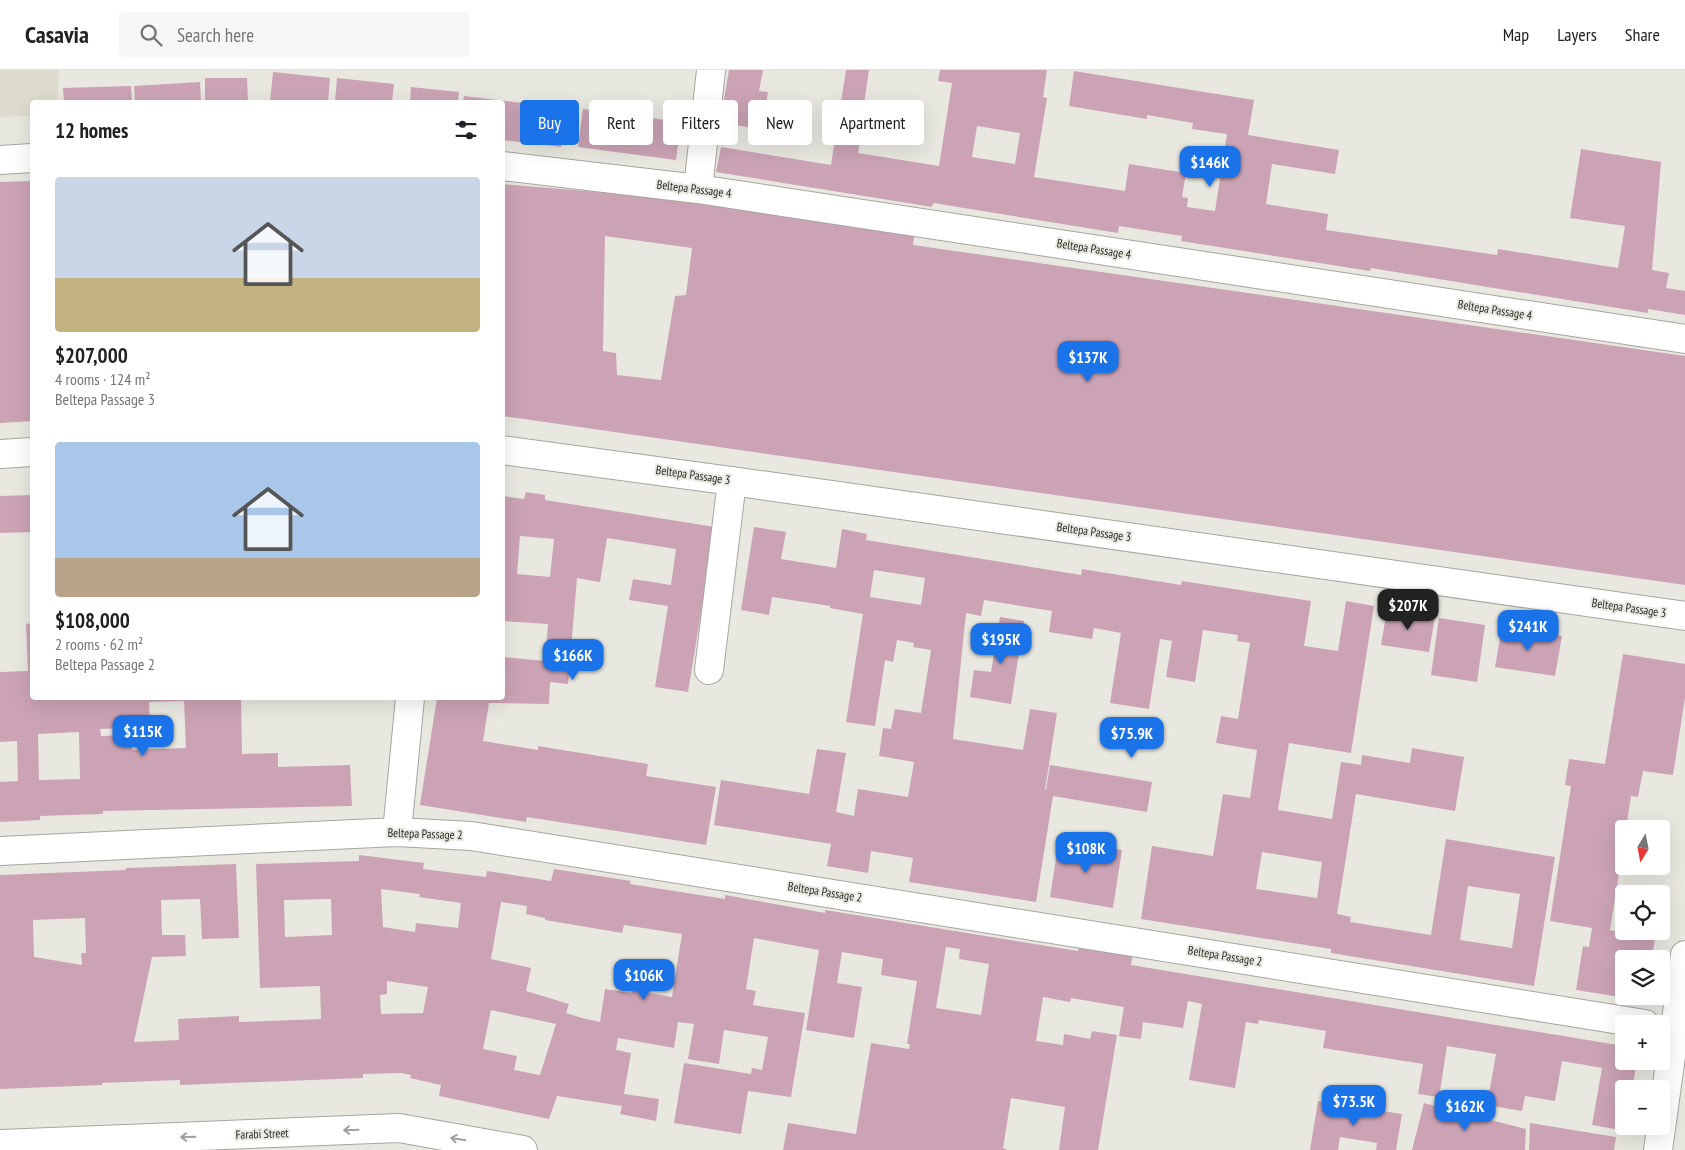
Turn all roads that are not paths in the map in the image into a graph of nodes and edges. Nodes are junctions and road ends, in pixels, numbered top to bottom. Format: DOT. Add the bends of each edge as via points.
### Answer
graph roads {
  1 [pos="712,70"];
  2 [pos="30,158"];
  3 [pos="0,160"];
  4 [pos="505,166"];
  5 [pos="698,188"];
  6 [pos="1685,339"];
  7 [pos="505,450"];
  8 [pos="30,452"];
  9 [pos="0,454"];
  10 [pos="732,480"];
  11 [pos="1685,616"];
  12 [pos="709,670"];
  13 [pos="410,700"];
  14 [pos="397,832"];
  15 [pos="0,851"];
  16 [pos="1685,955"];
  17 [pos="1615,1019"];
  18 [pos="1670,1019"];
  19 [pos="1665,1070"];
  20 [pos="0,1144"];
  21 [pos="523,1150"];
  22 [pos="1658,1150"];
  1 -- 5 [label="street"];
  2 -- 3 [label="street"];
  4 -- 5 [label="street, Beltepa Passage 4"];
  5 -- 6 [label="street, Beltepa Passage 4"];
  7 -- 10 [label="street, Beltepa Passage 3"];
  8 -- 9 [label="street"];
  10 -- 11 [label="street, Beltepa Passage 3"];
  10 -- 12 [label="street"];
  13 -- 14 [label="street"];
  14 -- 15 [label="street, Beltepa Passage 2"];
  14 -- 17 [label="street, Beltepa Passage 2" via="481,837"];
  16 -- 18 [label="street"];
  19 -- 22 [label="street"];
  21 -- 20 [label="street, Farabi Street, one-way" via="400,1128"];
}
